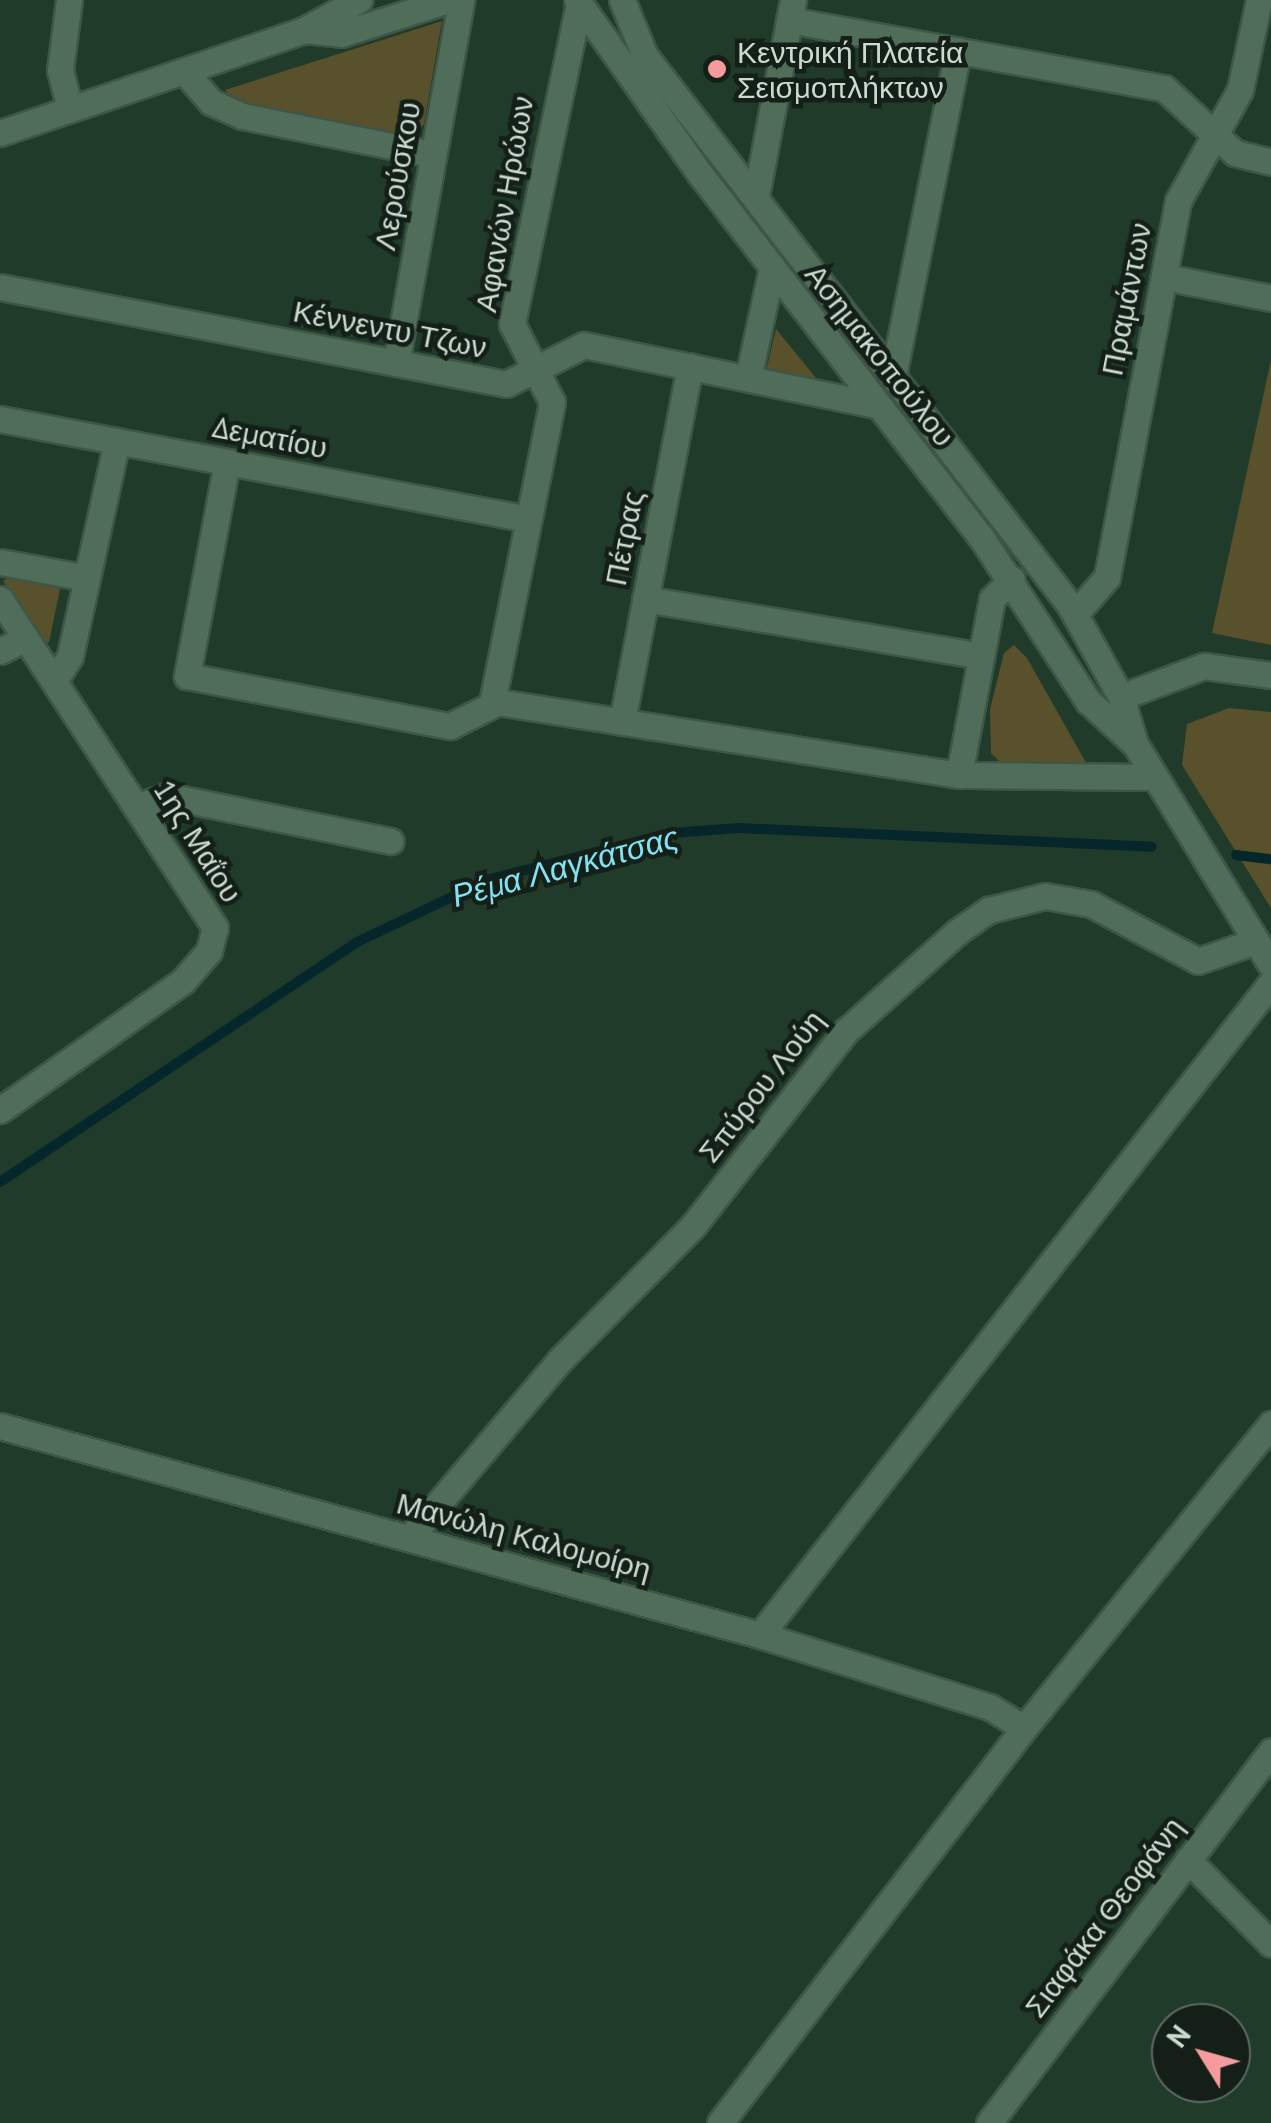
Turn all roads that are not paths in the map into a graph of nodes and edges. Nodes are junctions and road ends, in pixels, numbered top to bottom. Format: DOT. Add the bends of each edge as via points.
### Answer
graph roads {
  1 [pos="69,0"];
  2 [pos="359,0"];
  3 [pos="448,0"];
  4 [pos="460,0"];
  5 [pos="622,0"];
  6 [pos="1260,0"];
  7 [pos="578,2"];
  8 [pos="791,10"];
  9 [pos="304,30"];
  10 [pos="958,50"];
  11 [pos="185,72"];
  12 [pos="70,110"];
  13 [pos="0,133"];
  14 [pos="1216,138"];
  15 [pos="434,154"];
  16 [pos="1271,162"];
  17 [pos="756,196"];
  18 [pos="772,268"];
  19 [pos="1164,277"];
  20 [pos="0,287"];
  21 [pos="1271,298"];
  22 [pos="396,364"];
  23 [pos="690,366"];
  24 [pos="538,370"];
  25 [pos="894,371"];
  26 [pos="748,378"];
  27 [pos="878,405"];
  28 [pos="0,419"];
  29 [pos="117,441"];
  30 [pos="227,462"];
  31 [pos="528,519"];
  32 [pos="0,562"];
  33 [pos="88,578"];
  34 [pos="1012,579"];
  35 [pos="0,599"];
  36 [pos="645,599"];
  37 [pos="1075,614"];
  38 [pos="26,638"];
  39 [pos="0,651"];
  40 [pos="981,656"];
  41 [pos="1271,675"];
  42 [pos="55,680"];
  43 [pos="1121,697"];
  44 [pos="492,703"];
  45 [pos="622,722"];
  46 [pos="1135,744"];
  47 [pos="958,775"];
  48 [pos="1154,777"];
  49 [pos="140,806"];
  50 [pos="391,841"];
  51 [pos="1256,941"];
  52 [pos="1271,965"];
  53 [pos="1271,984"];
  54 [pos="0,1110"];
  55 [pos="1271,1424"];
  56 [pos="0,1426"];
  57 [pos="410,1536"];
  58 [pos="760,1634"];
  59 [pos="1024,1728"];
  60 [pos="1271,1751"];
  61 [pos="1188,1860"];
  62 [pos="1271,1944"];
  63 [pos="720,2123"];
  64 [pos="989,2123"];
  1 -- 12 [label="street" via="60,70"];
  2 -- 9 [label="street"];
  3 -- 9 [label="street" via="341,34"];
  4 -- 15 [label="street, Λερούσκου"];
  5 -- 17 [label="street, Ασημακοπούλου" via="645,56"];
  6 -- 14 [label="street, Πραμάντων" via="1240,90"];
  7 -- 18 [label="street, Ασημακοπούλου"];
  7 -- 24 [label="street, Αφανών Ηρώων" via="512,324"];
  8 -- 10 [label="street"];
  8 -- 17 [label="street"];
  9 -- 11 [label="street"];
  10 -- 14 [label="street" via="1164,88"];
  10 -- 25 [label="street"];
  11 -- 12 [label="street"];
  11 -- 15 [label="street" via="212,102 242,116"];
  12 -- 13 [label="street"];
  14 -- 16 [label="street" via="1235,153"];
  14 -- 19 [label="street, Πραμάντων" via="1182,188"];
  15 -- 22 [label="street, Λερούσκου"];
  17 -- 25 [label="street, Ασημακοπούλου"];
  18 -- 26 [label="street"];
  18 -- 27 [label="street, Ασημακοπούλου"];
  19 -- 21 [label="street"];
  19 -- 37 [label="street, Πραμάντων" via="1107,577"];
  20 -- 22 [label="street, Κέννεντυ Τζων"];
  22 -- 24 [label="street, Κέννεντυ Τζων" via="506,384"];
  23 -- 24 [label="street, Κέννεντυ Τζων" via="584,345"];
  23 -- 26 [label="street, Κέννεντυ Τζων"];
  23 -- 36 [label="street, Πέτρας"];
  24 -- 31 [label="street, Αφανών Ηρώων" via="552,402"];
  25 -- 37 [label="street, Ασημακοπούλου"];
  26 -- 27 [label="street, Κέννεντυ Τζων"];
  27 -- 34 [label="street, Ασημακοπούλου"];
  28 -- 29 [label="street, Δεματίου"];
  29 -- 30 [label="street, Δεματίου"];
  29 -- 33 [label="street"];
  30 -- 31 [label="street, Δεματίου"];
  30 -- 44 [label="street" via="187,676 450,726"];
  31 -- 44 [label="street, Αφανών Ηρώων"];
  32 -- 33 [label="street"];
  33 -- 42 [label="street" via="68,665"];
  34 -- 40 [label="street" via="992,599"];
  34 -- 46 [label="street, Ασημακοπούλου" via="1088,701"];
  35 -- 38 [label="street, 1ης Μαΐου"];
  36 -- 40 [label="street"];
  36 -- 45 [label="street, Πέτρας"];
  37 -- 43 [label="street, Ασημακοπούλου"];
  38 -- 39 [label="street"];
  38 -- 42 [label="street, 1ης Μαΐου"];
  40 -- 47 [label="street"];
  41 -- 43 [label="street" via="1204,666"];
  42 -- 49 [label="street, 1ης Μαΐου"];
  43 -- 46 [label="street, Ασημακοπούλου"];
  44 -- 45 [label="street"];
  45 -- 47 [label="street"];
  46 -- 48 [label="street, Ασημακοπούλου"];
  47 -- 48 [label="street"];
  48 -- 51 [label="street, Ασημακοπούλου"];
  49 -- 50 [label="street" via="168,796"];
  49 -- 54 [label="street, 1ης Μαΐου" via="209,910 215,928 209,951 183,981"];
  51 -- 52 [label="street, Ασημακοπούλου"];
  51 -- 57 [label="street, Σπύρου Λούη" via="1198,960 1091,904 1045,896 989,910 957,932 846,1030 692,1226 571,1348"];
  53 -- 58 [label="street"];
  55 -- 59 [label="street"];
  56 -- 57 [label="street, Μανώλη Καλομοίρη" via="334,1524"];
  57 -- 58 [label="street, Μανώλη Καλομοίρη"];
  58 -- 59 [label="street, Μανώλη Καλομοίρη" via="990,1707"];
  59 -- 63 [label="street"];
  60 -- 61 [label="street, Σιαφάκα Θεοφάνη"];
  61 -- 62 [label="street"];
  61 -- 64 [label="street, Σιαφάκα Θεοφάνη"];
}
